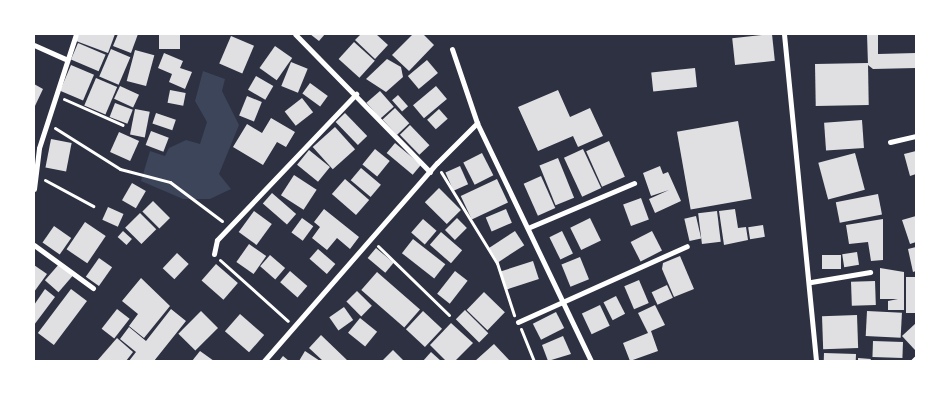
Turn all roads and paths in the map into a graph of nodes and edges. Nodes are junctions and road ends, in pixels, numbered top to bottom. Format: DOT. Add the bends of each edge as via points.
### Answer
graph roads {
  1 [pos="76,34"];
  2 [pos="295,34"];
  3 [pos="784,34"];
  4 [pos="34,45"];
  5 [pos="452,49"];
  6 [pos="67,60"];
  7 [pos="356,94"];
  8 [pos="55,95"];
  9 [pos="46,123"];
  10 [pos="477,123"];
  11 [pos="122,125"];
  12 [pos="916,136"];
  13 [pos="890,142"];
  14 [pos="36,148"];
  15 [pos="437,163"];
  16 [pos="430,172"];
  17 [pos="35,173"];
  18 [pos="634,182"];
  19 [pos="34,189"];
  20 [pos="93,206"];
  21 [pos="530,227"];
  22 [pos="230,228"];
  23 [pos="372,240"];
  24 [pos="34,245"];
  25 [pos="687,246"];
  26 [pos="214,254"];
  27 [pos="870,272"];
  28 [pos="811,282"];
  29 [pos="93,288"];
  30 [pos="565,303"];
  31 [pos="449,315"];
  32 [pos="518,322"];
  33 [pos="294,326"];
  34 [pos="916,358"];
  35 [pos="816,359"];
  36 [pos="264,361"];
  37 [pos="534,361"];
  38 [pos="591,361"];
  39 [pos="913,361"];
  1 -- 6 [label="street"];
  2 -- 7 [label="street"];
  3 -- 28 [label="street"];
  4 -- 6 [label="street"];
  5 -- 10 [label="street"];
  6 -- 8 [label="street"];
  7 -- 16 [label="street"];
  7 -- 22 [label="street"];
  8 -- 9 [label="street"];
  8 -- 11 [label="path"];
  9 -- 14 [label="street"];
  9 -- 22 [label="path" via="120,169 170,182"];
  10 -- 15 [label="street"];
  10 -- 21 [label="street"];
  12 -- 13 [label="street"];
  14 -- 17 [label="street"];
  15 -- 16 [label="street"];
  15 -- 32 [label="path" via="497,263"];
  16 -- 23 [label="street"];
  17 -- 19 [label="street"];
  17 -- 20 [label="path"];
  18 -- 21 [label="street"];
  21 -- 30 [label="street"];
  22 -- 26 [label="street" via="217,240"];
  23 -- 31 [label="path"];
  23 -- 33 [label="street"];
  24 -- 29 [label="street"];
  25 -- 30 [label="street"];
  26 -- 33 [label="path"];
  27 -- 28 [label="street"];
  28 -- 35 [label="street"];
  30 -- 32 [label="street"];
  30 -- 38 [label="street"];
  32 -- 37 [label="path"];
  33 -- 36 [label="street"];
  34 -- 39 [label="street"];
}
